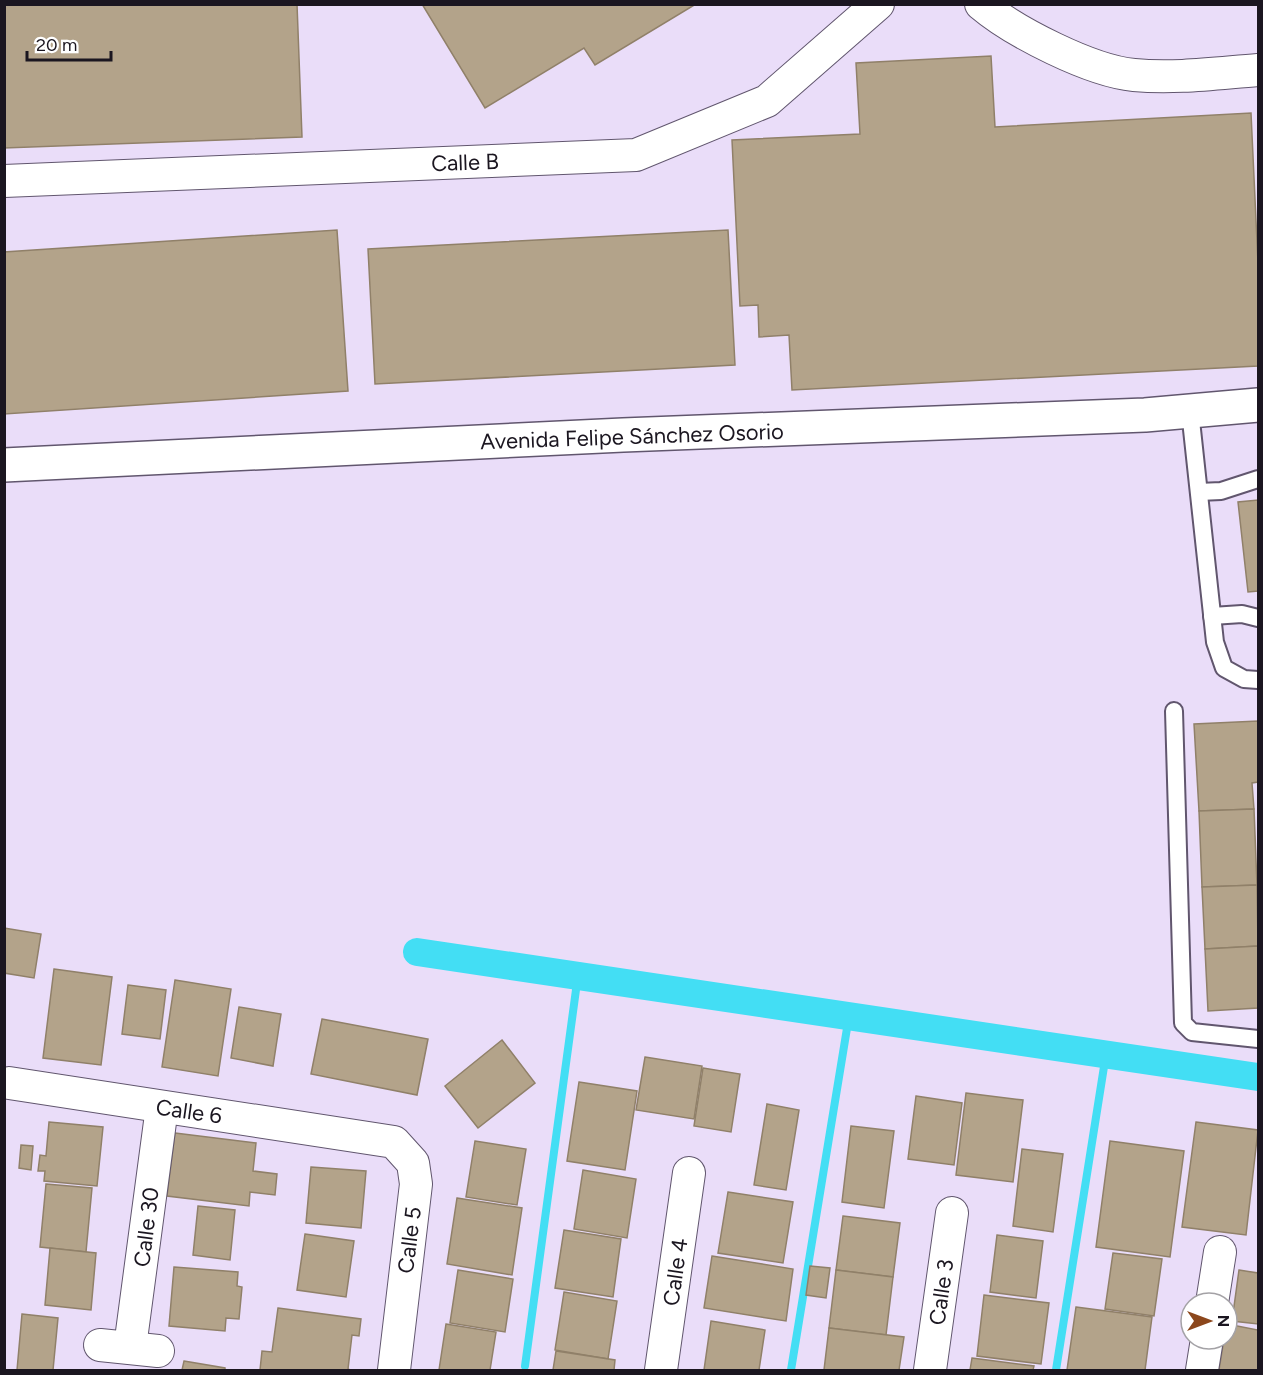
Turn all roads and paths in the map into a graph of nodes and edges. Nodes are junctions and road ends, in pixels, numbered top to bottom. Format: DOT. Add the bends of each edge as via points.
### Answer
graph roads {
  1 [pos="879,4"];
  2 [pos="981,4"];
  3 [pos="1258,70"];
  4 [pos="4,181"];
  5 [pos="1258,405"];
  6 [pos="1190,411"];
  7 [pos="4,465"];
  8 [pos="1258,479"];
  9 [pos="1198,492"];
  10 [pos="1212,616"];
  11 [pos="1258,618"];
  12 [pos="1258,680"];
  13 [pos="1174,711"];
  14 [pos="1258,1039"];
  15 [pos="9,1083"];
  16 [pos="162,1107"];
  17 [pos="369,1136"];
  18 [pos="689,1173"];
  19 [pos="952,1213"];
  20 [pos="1220,1252"];
  21 [pos="1214,1291"];
  22 [pos="129,1348"];
  23 [pos="1205,1351"];
  24 [pos="394,1371"];
  25 [pos="661,1371"];
  26 [pos="930,1371"];
  27 [pos="1202,1371"];
  1 -- 4 [label="street, Calle B" via="767,100 636,155"];
  2 -- 3 [label="street" via="1040,41 1083,61 1131,75 1157,77"];
  5 -- 6 [label="street, Avenida Felipe Sánchez Osorio"];
  6 -- 7 [label="street, Avenida Felipe Sánchez Osorio"];
  6 -- 9 [label="lane"];
  8 -- 9 [label="lane" via="1221,491"];
  9 -- 10 [label="lane"];
  10 -- 11 [label="lane" via="1242,614"];
  10 -- 12 [label="lane" via="1224,668 1244,679"];
  13 -- 14 [label="lane" via="1183,1023 1192,1032"];
  15 -- 16 [label="street, Calle 6"];
  16 -- 17 [label="street, Calle 6"];
  16 -- 22 [label="street, Calle 30"];
  17 -- 24 [label="street, Calle 5" via="394,1142 413,1163 416,1184"];
  18 -- 25 [label="street, Calle 4"];
  19 -- 26 [label="street, Calle 3"];
  20 -- 21 [label="street"];
  23 -- 27 [label="street"];
}
